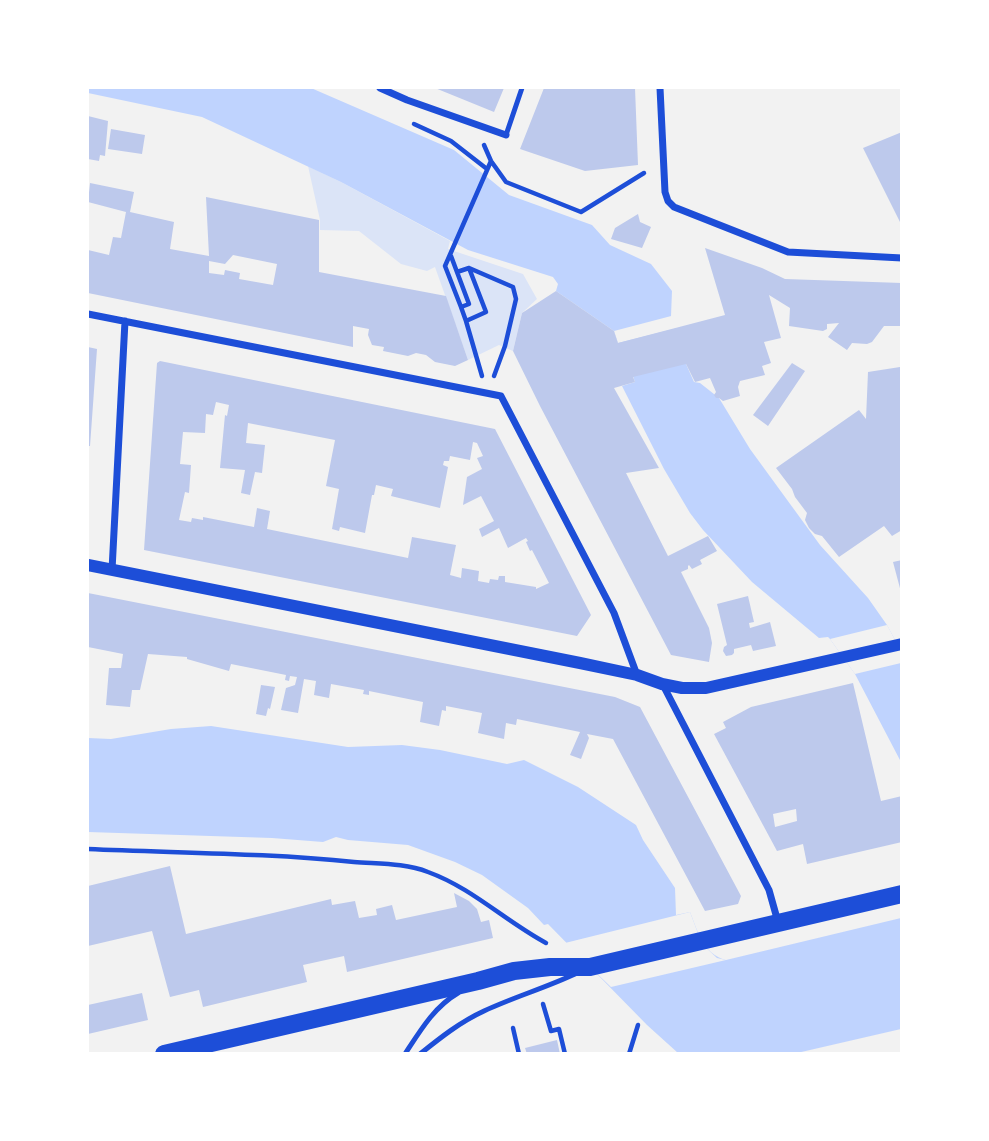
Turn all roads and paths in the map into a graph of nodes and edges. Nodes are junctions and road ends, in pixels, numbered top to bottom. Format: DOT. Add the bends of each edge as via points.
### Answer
graph roads {
  1 [pos="380,88"];
  2 [pos="522,88"];
  3 [pos="660,88"];
  4 [pos="407,100"];
  5 [pos="506,135"];
  6 [pos="485,148"];
  7 [pos="491,161"];
  8 [pos="487,169"];
  9 [pos="644,173"];
  10 [pos="452,253"];
  11 [pos="901,258"];
  12 [pos="469,268"];
  13 [pos="457,272"];
  14 [pos="460,307"];
  15 [pos="88,314"];
  16 [pos="125,321"];
  17 [pos="466,321"];
  18 [pos="487,393"];
  19 [pos="88,565"];
  20 [pos="113,570"];
  21 [pos="900,645"];
  22 [pos="637,675"];
  23 [pos="662,684"];
  24 [pos="88,849"];
  25 [pos="901,894"];
  26 [pos="779,924"];
  27 [pos="524,931"];
  28 [pos="590,967"];
  29 [pos="478,981"];
  30 [pos="638,1026"];
  31 [pos="513,1028"];
  32 [pos="164,1054"];
  33 [pos="405,1054"];
  34 [pos="420,1054"];
  35 [pos="519,1054"];
  36 [pos="629,1054"];
  1 -- 4 [label="street"];
  2 -- 5 [label="lane"];
  3 -- 11 [label="street" via="665,192 674,206 788,252"];
  4 -- 5 [label="street"];
  4 -- 8 [label="path" via="401,119 451,141"];
  6 -- 7 [label="path"];
  7 -- 8 [label="path"];
  7 -- 9 [label="path" via="506,182 581,212"];
  8 -- 10 [label="path"];
  10 -- 13 [label="path"];
  10 -- 14 [label="path" via="445,267"];
  12 -- 13 [label="path"];
  12 -- 17 [label="path" via="486,312"];
  12 -- 18 [label="path" via="513,287 516,299"];
  13 -- 14 [label="path" via="469,304"];
  14 -- 17 [label="path"];
  15 -- 16 [label="street"];
  16 -- 18 [label="street"];
  16 -- 20 [label="street"];
  17 -- 18 [label="path"];
  18 -- 22 [label="street" via="501,396 614,613"];
  19 -- 20 [label="street"];
  20 -- 22 [label="street"];
  21 -- 23 [label="street" via="706,688"];
  22 -- 23 [label="street"];
  23 -- 26 [label="street" via="769,890"];
  24 -- 27 [label="path" via="408,867 475,895"];
  25 -- 26 [label="main road"];
  26 -- 28 [label="main road"];
  28 -- 29 [label="main road" via="514,971"];
  28 -- 34 [label="lane" via="482,1012"];
  29 -- 32 [label="main road"];
  29 -- 33 [label="lane" via="437,1010"];
  30 -- 36 [label="path"];
  31 -- 35 [label="path"];
}
